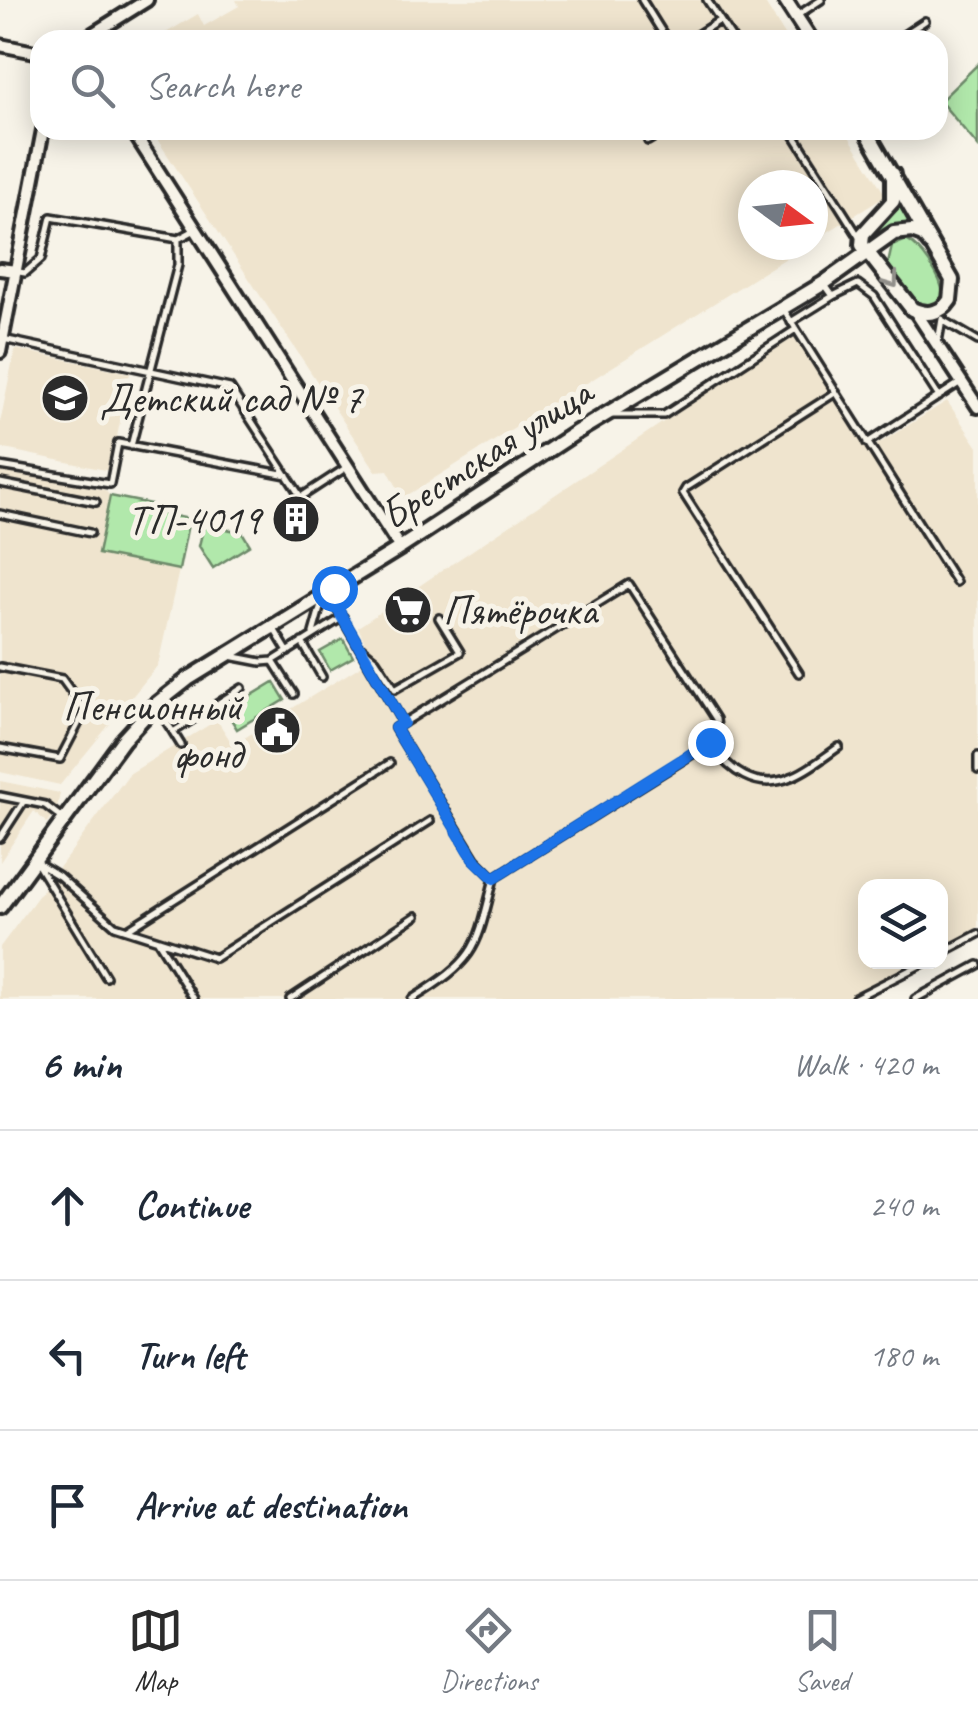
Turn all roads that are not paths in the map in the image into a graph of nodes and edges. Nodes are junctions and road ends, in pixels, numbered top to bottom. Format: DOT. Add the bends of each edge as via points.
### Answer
graph roads {
  1 [pos="146,0"];
  2 [pos="642,0"];
  3 [pos="708,0"];
  4 [pos="785,0"];
  5 [pos="821,0"];
  6 [pos="796,17"];
  7 [pos="720,20"];
  8 [pos="925,22"];
  9 [pos="99,30"];
  10 [pos="660,30"];
  11 [pos="704,30"];
  12 [pos="726,30"];
  13 [pos="804,30"];
  14 [pos="912,30"];
  15 [pos="0,45"];
  16 [pos="30,51"];
  17 [pos="41,140"];
  18 [pos="138,140"];
  19 [pos="651,140"];
  20 [pos="796,140"];
  21 [pos="872,140"];
  22 [pos="648,142"];
  23 [pos="892,174"];
  24 [pos="194,230"];
  25 [pos="178,239"];
  26 [pos="930,244"];
  27 [pos="864,246"];
  28 [pos="0,268"];
  29 [pos="16,272"];
  30 [pos="824,282"];
  31 [pos="833,296"];
  32 [pos="782,308"];
  33 [pos="915,310"];
  34 [pos="941,315"];
  35 [pos="791,322"];
  36 [pos="796,329"];
  37 [pos="2,339"];
  38 [pos="978,341"];
  39 [pos="938,346"];
  40 [pos="0,352"];
  41 [pos="148,369"];
  42 [pos="962,382"];
  43 [pos="836,393"];
  44 [pos="939,397"];
  45 [pos="978,407"];
  46 [pos="605,415"];
  47 [pos="867,443"];
  48 [pos="131,446"];
  49 [pos="0,466"];
  50 [pos="347,467"];
  51 [pos="287,475"];
  52 [pos="0,483"];
  53 [pos="96,502"];
  54 [pos="0,514"];
  55 [pos="90,533"];
  56 [pos="400,548"];
  57 [pos="956,582"];
  58 [pos="326,594"];
  59 [pos="343,617"];
  60 [pos="439,618"];
  61 [pos="272,627"];
  62 [pos="312,636"];
  63 [pos="302,642"];
  64 [pos="360,647"];
  65 [pos="288,652"];
  66 [pos="226,656"];
  67 [pos="274,660"];
  68 [pos="0,666"];
  69 [pos="799,673"];
  70 [pos="322,677"];
  71 [pos="242,688"];
  72 [pos="294,694"];
  73 [pos="155,704"];
  74 [pos="403,723"];
  75 [pos="173,732"];
  76 [pos="710,742"];
  77 [pos="181,744"];
  78 [pos="839,747"];
  79 [pos="0,748"];
  80 [pos="978,756"];
  81 [pos="390,763"];
  82 [pos="978,770"];
  83 [pos="0,796"];
  84 [pos="24,801"];
  85 [pos="65,821"];
  86 [pos="430,821"];
  87 [pos="0,838"];
  88 [pos="36,862"];
  89 [pos="494,878"];
  90 [pos="0,907"];
  91 [pos="416,916"];
  92 [pos="128,929"];
  93 [pos="978,934"];
  94 [pos="157,938"];
  95 [pos="948,950"];
  96 [pos="978,965"];
  97 [pos="912,969"];
  98 [pos="106,978"];
  99 [pos="855,998"];
  100 [pos="194,999"];
  101 [pos="290,999"];
  102 [pos="412,999"];
  103 [pos="915,999"];
  1 -- 9 [label="street"];
  2 -- 10 [label="lane"];
  3 -- 7 [label="lane"];
  4 -- 6 [label="street"];
  5 -- 6 [label="lane"];
  6 -- 13 [label="street"];
  7 -- 11 [label="lane"];
  7 -- 12 [label="lane"];
  8 -- 14 [label="lane"];
  15 -- 16 [label="street"];
  17 -- 29 [label="street"];
  18 -- 24 [label="street"];
  19 -- 22 [label="lane"];
  20 -- 27 [label="lane"];
  21 -- 23 [label="street"];
  23 -- 26 [label="street"];
  23 -- 27 [label="street" via="893,201 865,231"];
  24 -- 25 [label="lane"];
  24 -- 50 [label="street"];
  25 -- 29 [label="lane" via="51,217 42,260"];
  25 -- 41 [label="lane" via="178,265"];
  26 -- 27 [label="street" via="904,230"];
  26 -- 34 [label="street" via="953,285"];
  27 -- 30 [label="street, Брестская улица"];
  27 -- 33 [label="street, one-way"];
  28 -- 29 [label="street"];
  29 -- 37 [label="street"];
  30 -- 31 [label="lane"];
  30 -- 32 [label="street, Брестская улица"];
  31 -- 35 [label="lane"];
  31 -- 44 [label="lane" via="858,284 874,296"];
  32 -- 35 [label="lane"];
  32 -- 46 [label="street, Брестская улица"];
  33 -- 34 [label="street"];
  33 -- 39 [label="street"];
  34 -- 38 [label="lane"];
  34 -- 39 [label="lane"];
  35 -- 36 [label="lane"];
  36 -- 43 [label="lane"];
  36 -- 46 [label="lane" via="664,415"];
  37 -- 40 [label="street"];
  37 -- 41 [label="lane"];
  39 -- 42 [label="street"];
  41 -- 48 [label="lane"];
  41 -- 51 [label="lane" via="230,388"];
  42 -- 44 [label="lane"];
  42 -- 45 [label="street"];
  43 -- 47 [label="lane"];
  43 -- 69 [label="lane" via="683,493"];
  44 -- 47 [label="lane"];
  46 -- 56 [label="street, Брестская улица"];
  47 -- 57 [label="lane"];
  48 -- 49 [label="lane" via="118,443 110,484"];
  48 -- 51 [label="lane"];
  50 -- 51 [label="lane" via="301,497"];
  50 -- 56 [label="street"];
  52 -- 53 [label="lane"];
  54 -- 55 [label="lane"];
  56 -- 58 [label="street, Брестская улица"];
  58 -- 59 [label="lane"];
  58 -- 61 [label="street, Брестская улица"];
  58 -- 62 [label="lane"];
  59 -- 62 [label="lane"];
  59 -- 64 [label="lane"];
  60 -- 64 [label="lane" via="460,652 395,688"];
  61 -- 65 [label="lane"];
  61 -- 66 [label="street, Брестская улица"];
  62 -- 63 [label="lane"];
  63 -- 65 [label="lane"];
  63 -- 70 [label="lane"];
  64 -- 74 [label="lane"];
  65 -- 67 [label="lane"];
  66 -- 67 [label="lane"];
  66 -- 73 [label="street, Брестская улица"];
  67 -- 72 [label="lane"];
  68 -- 79 [label="lane" via="62,679 85,711 60,759"];
  71 -- 75 [label="lane"];
  73 -- 75 [label="lane"];
  73 -- 85 [label="street, Брестская улица"];
  74 -- 76 [label="lane" via="629,584 716,719"];
  74 -- 89 [label="lane" via="395,728 474,859"];
  75 -- 77 [label="lane"];
  76 -- 78 [label="lane" via="735,772 776,780"];
  76 -- 89 [label="lane"];
  80 -- 82 [label="lane"];
  81 -- 92 [label="lane"];
  83 -- 84 [label="lane"];
  84 -- 85 [label="lane"];
  84 -- 87 [label="lane"];
  85 -- 88 [label="street, Брестская улица"];
  86 -- 94 [label="lane" via="215,958"];
  88 -- 90 [label="street, Брестская улица"];
  88 -- 92 [label="lane" via="104,918"];
  88 -- 98 [label="lane"];
  89 -- 102 [label="lane" via="468,958"];
  91 -- 101 [label="lane"];
  92 -- 94 [label="lane"];
  93 -- 95 [label="lane"];
  94 -- 100 [label="lane"];
  96 -- 103 [label="lane"];
  97 -- 99 [label="lane"];
}
